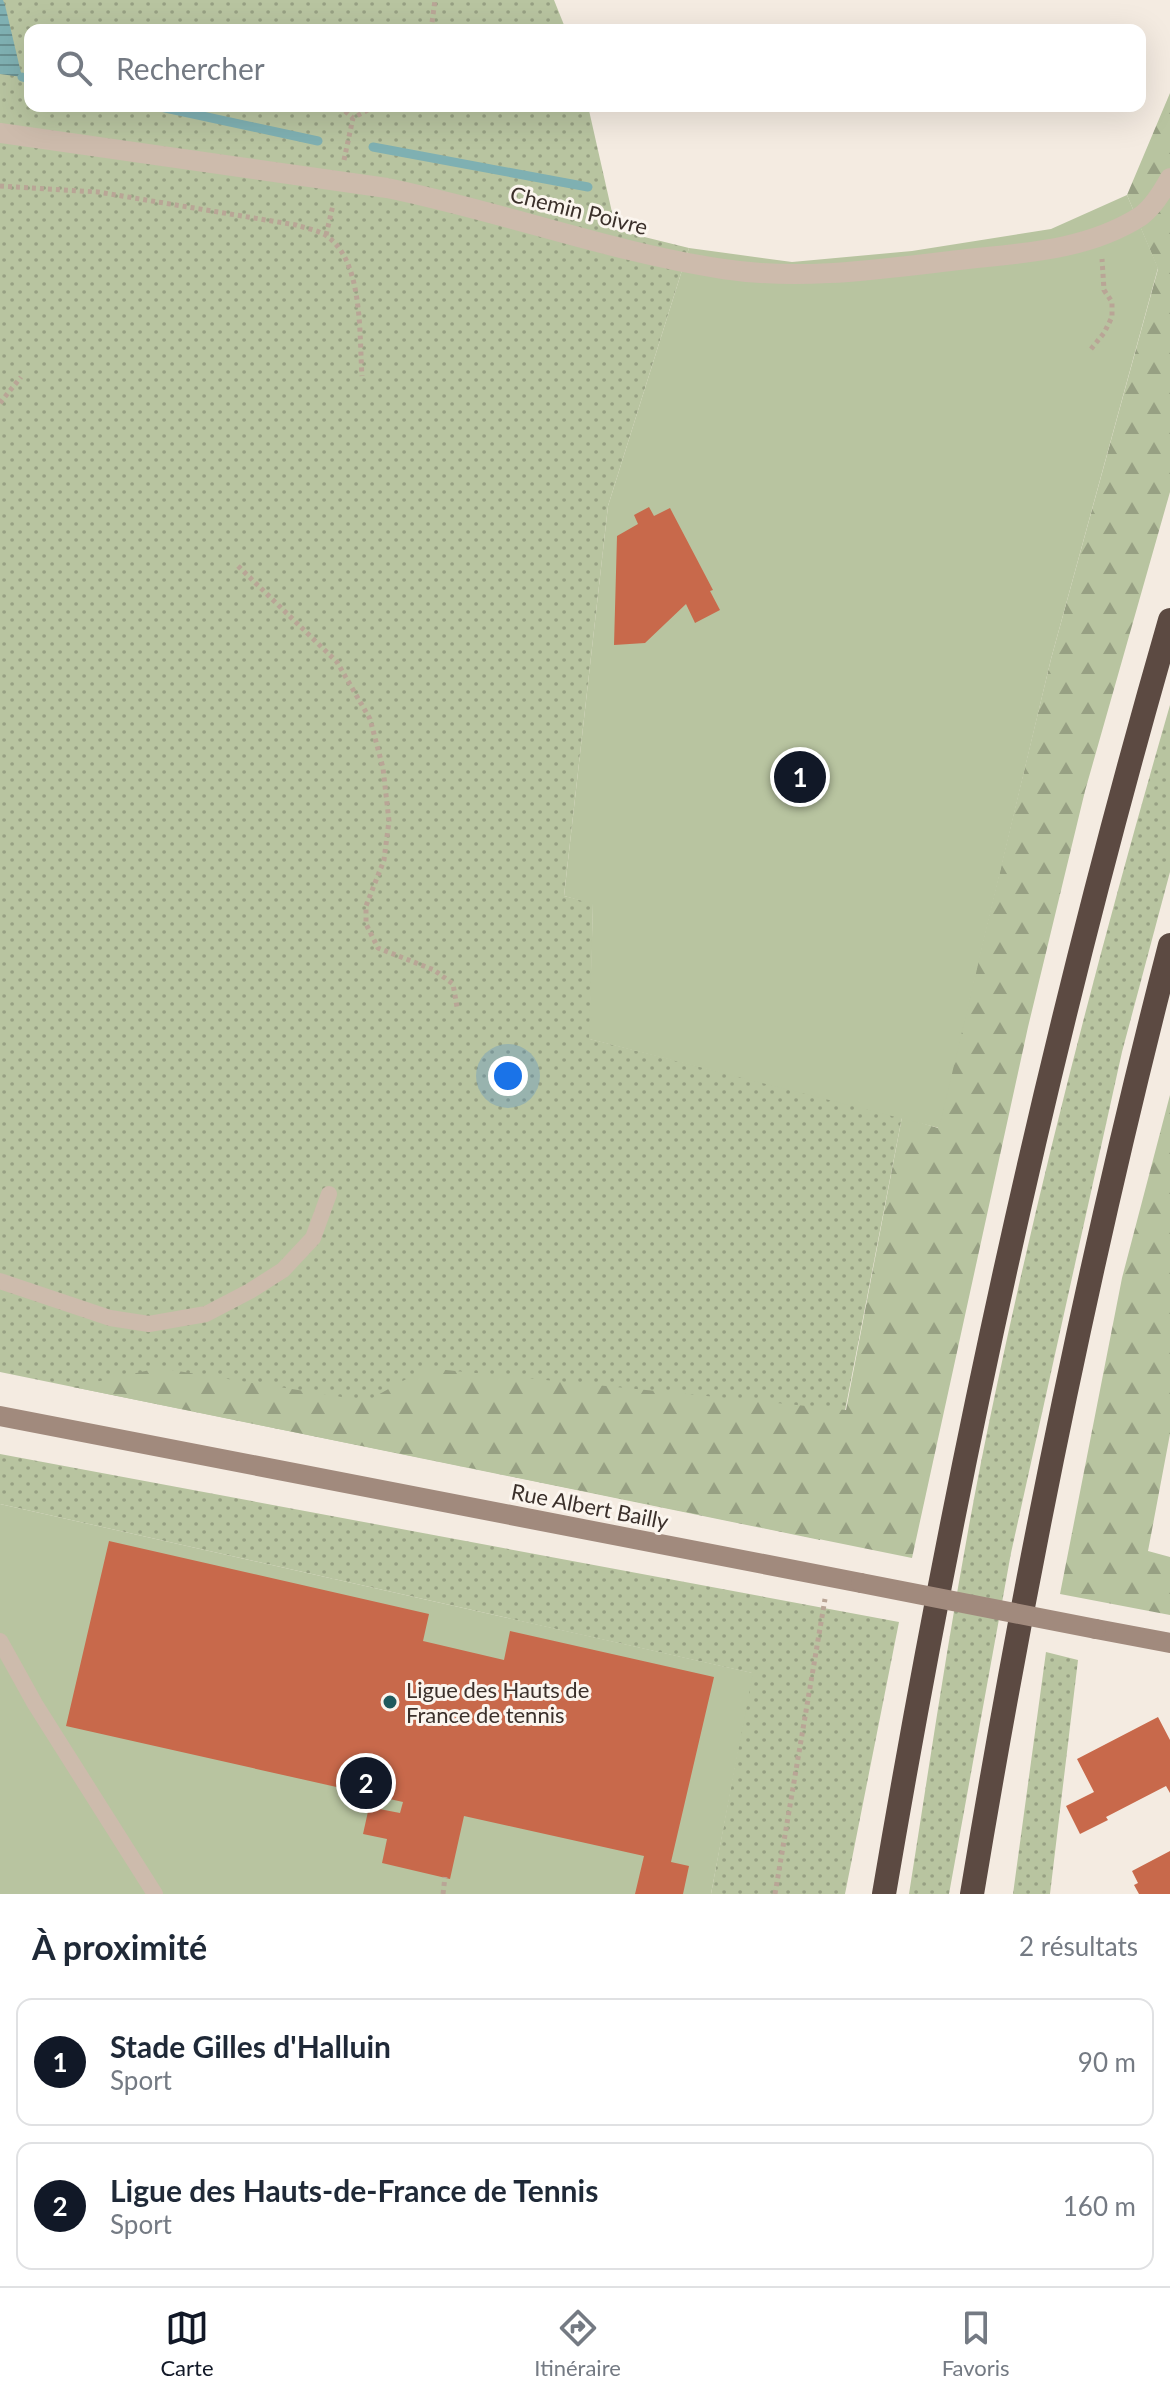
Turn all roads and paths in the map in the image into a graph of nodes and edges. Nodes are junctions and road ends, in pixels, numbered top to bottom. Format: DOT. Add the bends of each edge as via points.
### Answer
graph roads {
  1 [pos="435,0"];
  2 [pos="432,24"];
  3 [pos="346,112"];
  4 [pos="353,118"];
  5 [pos="0,133"];
  6 [pos="1170,178"];
  7 [pos="0,186"];
  8 [pos="1099,235"];
  9 [pos="1091,349"];
  10 [pos="362,376"];
  11 [pos="21,377"];
  12 [pos="0,403"];
  13 [pos="238,566"];
  14 [pos="1170,620"];
  15 [pos="1170,945"];
  16 [pos="457,1007"];
  17 [pos="329,1194"];
  18 [pos="0,1281"];
  19 [pos="0,1416"];
  20 [pos="825,1597"];
  21 [pos="0,1641"];
  22 [pos="1170,1643"];
  23 [pos="912,1730"];
  24 [pos="445,1877"];
  25 [pos="155,1894"];
  26 [pos="443,1894"];
  27 [pos="775,1894"];
  28 [pos="871,1894"];
  29 [pos="884,1894"];
  30 [pos="972,1894"];
  1 -- 2 [label="path"];
  3 -- 4 [label="path"];
  5 -- 8 [label="street, Chemin Poivre" via="387,188 748,272 838,273 1058,248"];
  6 -- 8 [label="street, Chemin Poivre" via="1144,214"];
  7 -- 10 [label="path" via="98,192 296,225 326,235 344,255 356,290"];
  8 -- 9 [label="path" via="1112,317"];
  11 -- 12 [label="path"];
  13 -- 16 [label="path" via="337,662 370,719 389,821 366,924 378,948 434,970 453,984"];
  14 -- 23 [label="highway" via="1050,1069 965,1452"];
  15 -- 30 [label="highway" via="1058,1420"];
  17 -- 18 [label="lane" via="313,1238 283,1270 206,1314 149,1324 110,1318"];
  19 -- 22 [label="main road, Rue Albert Bailly, bridge"];
  20 -- 27 [label="path"];
  21 -- 25 [label="lane"];
  23 -- 28 [label="highway"];
  23 -- 29 [label="highway"];
  24 -- 26 [label="path"];
}
